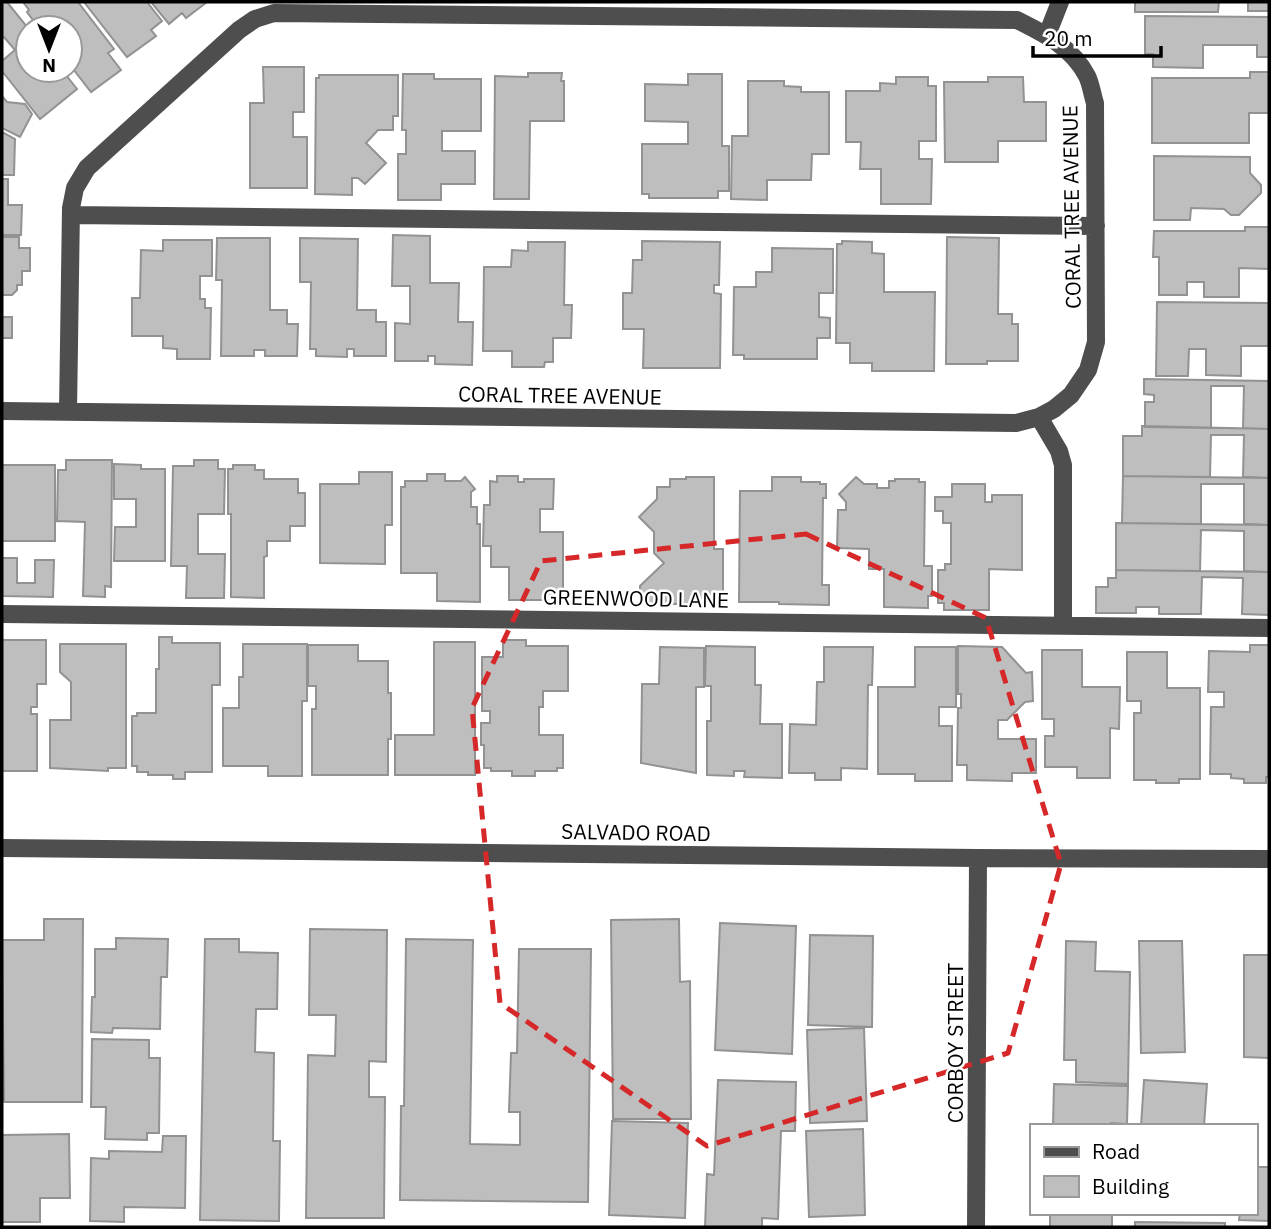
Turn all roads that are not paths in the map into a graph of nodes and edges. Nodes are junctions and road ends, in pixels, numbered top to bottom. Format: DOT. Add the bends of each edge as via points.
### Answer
graph roads {
  1 [pos="1060,2"];
  2 [pos="600,9"];
  3 [pos="1047,35"];
  4 [pos="71,215"];
  5 [pos="1096,226"];
  6 [pos="2,411"];
  7 [pos="68,412"];
  8 [pos="1038,417"];
  9 [pos="2,614"];
  10 [pos="1063,625"];
  11 [pos="1269,628"];
  12 [pos="2,848"];
  13 [pos="978,858"];
  14 [pos="1269,859"];
  15 [pos="976,1227"];
  1 -- 3 [label="street"];
  2 -- 3 [label="street, CORAL TREE AVENUE" via="1017,20"];
  2 -- 4 [label="street, CORAL TREE AVENUE" via="275,13 255,19 87,169 75,188"];
  3 -- 5 [label="street, CORAL TREE AVENUE" via="1073,54 1088,77 1095,103"];
  4 -- 5 [label="street"];
  4 -- 7 [label="street, CORAL TREE AVENUE"];
  5 -- 8 [label="street, CORAL TREE AVENUE" via="1096,342 1088,370 1071,395"];
  6 -- 7 [label="street, CORAL TREE AVENUE"];
  7 -- 8 [label="street, CORAL TREE AVENUE" via="1016,423"];
  8 -- 10 [label="street" via="1063,465"];
  9 -- 10 [label="street, GREENWOOD LANE"];
  10 -- 11 [label="street, GREENWOOD LANE"];
  12 -- 13 [label="street, SALVADO ROAD"];
  13 -- 14 [label="street, SALVADO ROAD"];
  13 -- 15 [label="street, CORBOY STREET"];
}
